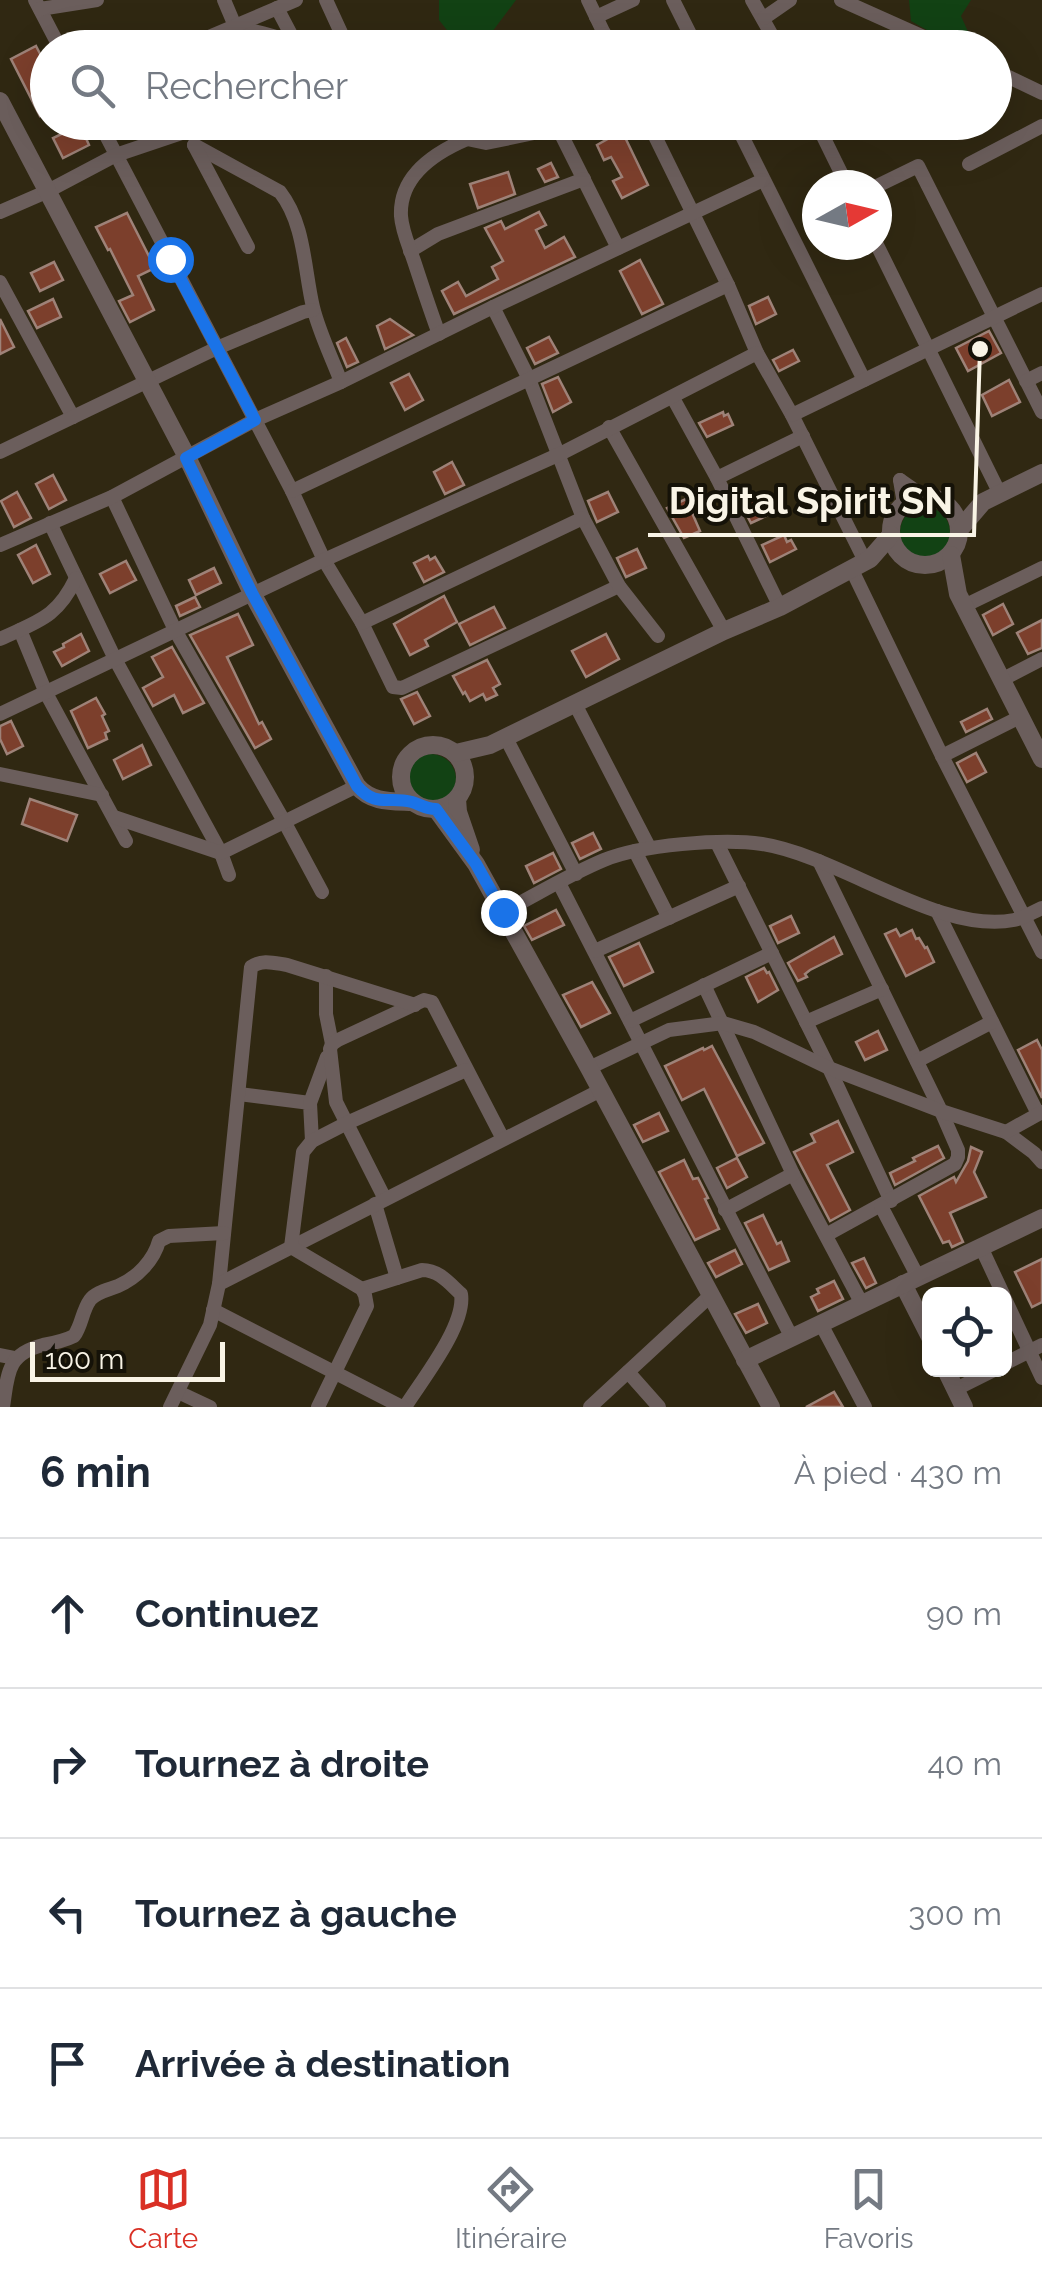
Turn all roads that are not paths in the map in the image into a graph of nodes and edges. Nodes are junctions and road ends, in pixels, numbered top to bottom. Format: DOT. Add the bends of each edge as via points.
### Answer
graph roads {
  1 [pos="98,0"];
  2 [pos="224,0"];
  3 [pos="296,0"];
  4 [pos="326,0"];
  5 [pos="588,0"];
  6 [pos="633,0"];
  7 [pos="673,0"];
  8 [pos="752,0"];
  9 [pos="790,0"];
  10 [pos="842,0"];
  11 [pos="38,4"];
  12 [pos="277,8"];
  13 [pos="596,18"];
  14 [pos="764,18"];
  15 [pos="236,26"];
  16 [pos="51,30"];
  17 [pos="226,30"];
  18 [pos="248,30"];
  19 [pos="289,30"];
  20 [pos="340,30"];
  21 [pos="602,30"];
  22 [pos="688,30"];
  23 [pos="770,30"];
  24 [pos="908,30"];
  25 [pos="1012,79"];
  26 [pos="1042,93"];
  27 [pos="0,100"];
  28 [pos="1042,126"];
  29 [pos="108,140"];
  30 [pos="160,140"];
  31 [pos="191,140"];
  32 [pos="466,140"];
  33 [pos="498,140"];
  34 [pos="564,140"];
  35 [pos="657,140"];
  36 [pos="744,140"];
  37 [pos="825,140"];
  38 [pos="194,146"];
  39 [pos="116,155"];
  40 [pos="969,164"];
  41 [pos="840,170"];
  42 [pos="892,179"];
  43 [pos="584,180"];
  44 [pos="763,180"];
  45 [pos="46,192"];
  46 [pos="0,212"];
  47 [pos="693,213"];
  48 [pos="248,246"];
  49 [pos="618,248"];
  50 [pos="410,250"];
  51 [pos="884,260"];
  52 [pos="0,282"];
  53 [pos="728,285"];
  54 [pos="1042,294"];
  55 [pos="493,307"];
  56 [pos="313,310"];
  57 [pos="994,317"];
  58 [pos="438,334"];
  59 [pos="218,348"];
  60 [pos="928,349"];
  61 [pos="756,353"];
  62 [pos="1042,374"];
  63 [pos="529,379"];
  64 [pos="864,380"];
  65 [pos="1026,381"];
  66 [pos="147,382"];
  67 [pos="341,382"];
  68 [pos="673,398"];
  69 [pos="1042,412"];
  70 [pos="792,415"];
  71 [pos="72,417"];
  72 [pos="255,420"];
  73 [pos="610,427"];
  74 [pos="803,436"];
  75 [pos="1,448"];
  76 [pos="560,454"];
  77 [pos="186,458"];
  78 [pos="1042,473"];
  79 [pos="717,478"];
  80 [pos="292,490"];
  81 [pos="112,497"];
  82 [pos="992,498"];
  83 [pos="943,502"];
  84 [pos="583,518"];
  85 [pos="50,523"];
  86 [pos="960,529"];
  87 [pos="890,535"];
  88 [pos="0,546"];
  89 [pos="951,554"];
  90 [pos="903,558"];
  91 [pos="324,560"];
  92 [pos="862,563"];
  93 [pos="928,566"];
  94 [pos="1042,568"];
  95 [pos="76,578"];
  96 [pos="619,586"];
  97 [pos="252,593"];
  98 [pos="961,600"];
  99 [pos="780,607"];
  100 [pos="362,623"];
  101 [pos="20,630"];
  102 [pos="175,630"];
  103 [pos="724,631"];
  104 [pos="658,636"];
  105 [pos="0,639"];
  106 [pos="115,658"];
  107 [pos="1042,659"];
  108 [pos="1001,680"];
  109 [pos="46,693"];
  110 [pos="575,704"];
  111 [pos="0,714"];
  112 [pos="1020,717"];
  113 [pos="498,742"];
  114 [pos="456,753"];
  115 [pos="942,756"];
  116 [pos="1042,757"];
  117 [pos="0,774"];
  118 [pos="401,779"];
  119 [pos="465,781"];
  120 [pos="357,786"];
  121 [pos="102,795"];
  122 [pos="457,799"];
  123 [pos="376,800"];
  124 [pos="413,802"];
  125 [pos="436,809"];
  126 [pos="114,817"];
  127 [pos="286,823"];
  128 [pos="126,841"];
  129 [pos="718,844"];
  130 [pos="642,849"];
  131 [pos="221,853"];
  132 [pos="819,862"];
  133 [pos="476,864"];
  134 [pos="229,874"];
  135 [pos="576,874"];
  136 [pos="559,883"];
  137 [pos="738,886"];
  138 [pos="322,892"];
  139 [pos="1042,908"];
  140 [pos="937,911"];
  141 [pos="503,912"];
  142 [pos="1024,916"];
  143 [pos="669,918"];
  144 [pos="595,950"];
  145 [pos="1042,952"];
  146 [pos="772,953"];
  147 [pos="326,976"];
  148 [pos="704,985"];
  149 [pos="882,990"];
  150 [pos="415,1004"];
  151 [pos="630,1020"];
  152 [pos="806,1022"];
  153 [pos="992,1022"];
  154 [pos="723,1023"];
  155 [pos="640,1044"];
  156 [pos="331,1047"];
  157 [pos="916,1060"];
  158 [pos="589,1068"];
  159 [pos="828,1068"];
  160 [pos="466,1070"];
  161 [pos="600,1090"];
  162 [pos="239,1094"];
  163 [pos="310,1103"];
  164 [pos="942,1112"];
  165 [pos="1040,1113"];
  166 [pos="347,1123"];
  167 [pos="1006,1132"];
  168 [pos="503,1139"];
  169 [pos="312,1140"];
  170 [pos="1042,1162"];
  171 [pos="792,1174"];
  172 [pos="380,1202"];
  173 [pos="886,1204"];
  174 [pos="726,1210"];
  175 [pos="1042,1218"];
  176 [pos="224,1233"];
  177 [pos="826,1235"];
  178 [pos="290,1247"];
  179 [pos="981,1248"];
  180 [pos="397,1278"];
  181 [pos="910,1281"];
  182 [pos="219,1284"];
  183 [pos="1000,1287"];
  184 [pos="362,1290"];
  185 [pos="710,1296"];
  186 [pos="862,1304"];
  187 [pos="1012,1309"];
  188 [pos="213,1310"];
  189 [pos="922,1314"];
  190 [pos="821,1324"];
  191 [pos="792,1338"];
  192 [pos="1036,1348"];
  193 [pos="7,1356"];
  194 [pos="745,1360"];
  195 [pos="1012,1360"];
  196 [pos="628,1372"];
  197 [pos="335,1373"];
  198 [pos="949,1377"];
  199 [pos="986,1377"];
  200 [pos="1042,1378"];
  201 [pos="174,1400"];
  202 [pos="958,1401"];
  203 [pos="3,1407"];
  204 [pos="210,1407"];
  205 [pos="318,1407"];
  206 [pos="403,1407"];
  207 [pos="590,1407"];
  208 [pos="659,1407"];
  209 [pos="770,1407"];
  210 [pos="866,1407"];
  1 -- 11 [label="street"];
  2 -- 15 [label="street"];
  3 -- 12 [label="street"];
  4 -- 20 [label="street"];
  5 -- 13 [label="street"];
  6 -- 13 [label="street"];
  7 -- 22 [label="street"];
  8 -- 14 [label="street"];
  9 -- 14 [label="street"];
  10 -- 24 [label="street"];
  11 -- 16 [label="street"];
  12 -- 15 [label="street"];
  12 -- 19 [label="street"];
  13 -- 21 [label="street"];
  14 -- 23 [label="street"];
  15 -- 17 [label="street"];
  15 -- 18 [label="street"];
  25 -- 26 [label="street"];
  27 -- 45 [label="street"];
  28 -- 40 [label="street"];
  29 -- 39 [label="street"];
  30 -- 39 [label="street"];
  31 -- 38 [label="street"];
  32 -- 33 [label="street"];
  32 -- 50 [label="street" via="440,150 403,195"];
  34 -- 43 [label="street"];
  35 -- 47 [label="street"];
  36 -- 44 [label="street"];
  37 -- 41 [label="street"];
  38 -- 48 [label="street"];
  38 -- 56 [label="street" via="288,202"];
  39 -- 45 [label="street"];
  39 -- 59 [label="street"];
  42 -- 57 [label="street" via="918,166"];
  43 -- 49 [label="street"];
  43 -- 50 [label="street"];
  44 -- 47 [label="street"];
  44 -- 64 [label="street"];
  45 -- 46 [label="street"];
  45 -- 66 [label="street"];
  47 -- 49 [label="street"];
  47 -- 53 [label="street"];
  49 -- 55 [label="street"];
  50 -- 58 [label="street"];
  51 -- 60 [label="street"];
  52 -- 71 [label="street"];
  53 -- 61 [label="street"];
  53 -- 63 [label="street"];
  54 -- 57 [label="street"];
  55 -- 58 [label="street"];
  55 -- 63 [label="street"];
  56 -- 59 [label="street"];
  56 -- 67 [label="street"];
  57 -- 60 [label="street"];
  57 -- 65 [label="street"];
  58 -- 67 [label="street"];
  59 -- 66 [label="street"];
  59 -- 72 [label="street"];
  60 -- 64 [label="street"];
  60 -- 82 [label="street"];
  61 -- 68 [label="street"];
  61 -- 70 [label="street"];
  62 -- 65 [label="street"];
  63 -- 76 [label="street"];
  63 -- 80 [label="street"];
  64 -- 70 [label="street"];
  65 -- 69 [label="street"];
  66 -- 71 [label="street"];
  66 -- 77 [label="street"];
  67 -- 72 [label="street"];
  68 -- 73 [label="street"];
  68 -- 79 [label="street"];
  70 -- 74 [label="street"];
  71 -- 75 [label="street"];
  72 -- 77 [label="street"];
  72 -- 80 [label="street"];
  73 -- 76 [label="street"];
  73 -- 103 [label="street"];
  74 -- 79 [label="street"];
  74 -- 92 [label="street"];
  76 -- 84 [label="street"];
  76 -- 91 [label="street"];
  77 -- 81 [label="street"];
  77 -- 97 [label="street"];
  78 -- 82 [label="street"];
  79 -- 99 [label="street"];
  80 -- 91 [label="street"];
  81 -- 85 [label="street"];
  81 -- 102 [label="street"];
  82 -- 83 [label="street"];
  82 -- 86 [label="street"];
  83 -- 86 [label="street"];
  83 -- 87 [label="street" via="923,496 904,504"];
  84 -- 96 [label="street"];
  84 -- 100 [label="street"];
  85 -- 88 [label="street"];
  85 -- 95 [label="street"];
  86 -- 89 [label="street"];
  87 -- 90 [label="street"];
  87 -- 92 [label="street"];
  89 -- 93 [label="street"];
  89 -- 98 [label="street"];
  90 -- 92 [label="street"];
  90 -- 93 [label="street"];
  91 -- 97 [label="street"];
  91 -- 100 [label="street"];
  92 -- 99 [label="street"];
  92 -- 115 [label="street"];
  93 -- 98 [label="street"];
  94 -- 98 [label="street"];
  95 -- 101 [label="street" via="55,612"];
  95 -- 106 [label="street"];
  96 -- 100 [label="street" via="402,688 393,686"];
  96 -- 104 [label="street"];
  97 -- 102 [label="street"];
  97 -- 120 [label="street"];
  98 -- 108 [label="street"];
  99 -- 103 [label="street"];
  101 -- 105 [label="street"];
  101 -- 109 [label="street"];
  102 -- 106 [label="street"];
  102 -- 127 [label="street"];
  103 -- 110 [label="street"];
  106 -- 109 [label="street"];
  106 -- 131 [label="street"];
  107 -- 108 [label="street"];
  108 -- 112 [label="street"];
  109 -- 111 [label="street"];
  109 -- 121 [label="street"];
  110 -- 113 [label="street"];
  110 -- 130 [label="street"];
  112 -- 115 [label="street"];
  112 -- 116 [label="street"];
  113 -- 114 [label="street"];
  113 -- 119 [label="street"];
  113 -- 135 [label="street"];
  114 -- 118 [label="street" via="440,745 418,748"];
  114 -- 119 [label="street"];
  115 -- 142 [label="street"];
  117 -- 121 [label="street"];
  118 -- 123 [label="street"];
  118 -- 124 [label="street"];
  119 -- 122 [label="street"];
  120 -- 123 [label="street"];
  120 -- 127 [label="street"];
  121 -- 126 [label="street"];
  122 -- 125 [label="street"];
  122 -- 133 [label="street"];
  123 -- 124 [label="street"];
  124 -- 125 [label="street"];
  125 -- 133 [label="street"];
  126 -- 128 [label="street"];
  126 -- 131 [label="street"];
  127 -- 131 [label="street"];
  127 -- 138 [label="street"];
  129 -- 130 [label="street"];
  129 -- 132 [label="street" via="759,844"];
  129 -- 137 [label="street"];
  130 -- 135 [label="street"];
  130 -- 143 [label="street"];
  131 -- 134 [label="street"];
  132 -- 140 [label="street"];
  132 -- 149 [label="street"];
  133 -- 141 [label="street"];
  135 -- 136 [label="street"];
  136 -- 141 [label="street"];
  136 -- 144 [label="street"];
  137 -- 143 [label="street"];
  137 -- 146 [label="street"];
  139 -- 142 [label="street"];
  140 -- 142 [label="street" via="988,922"];
  140 -- 153 [label="street"];
  141 -- 158 [label="street"];
  142 -- 145 [label="street"];
  143 -- 144 [label="street"];
  144 -- 151 [label="street"];
  146 -- 148 [label="street"];
  146 -- 152 [label="street"];
  147 -- 150 [label="street"];
  147 -- 156 [label="street"];
  147 -- 162 [label="street" via="266,962 251,967"];
  148 -- 151 [label="street"];
  148 -- 154 [label="street"];
  149 -- 152 [label="street"];
  149 -- 157 [label="street"];
  150 -- 156 [label="street"];
  150 -- 160 [label="street" via="432,1002"];
  151 -- 155 [label="street"];
  152 -- 159 [label="street"];
  153 -- 157 [label="street"];
  153 -- 165 [label="street"];
  154 -- 155 [label="street" via="684,1026"];
  154 -- 159 [label="street"];
  154 -- 171 [label="street"];
  155 -- 158 [label="street"];
  155 -- 174 [label="street"];
  156 -- 163 [label="street"];
  156 -- 166 [label="street" via="336,1102"];
  157 -- 164 [label="street"];
  158 -- 161 [label="street"];
  159 -- 164 [label="street"];
  159 -- 173 [label="street"];
  160 -- 166 [label="street"];
  160 -- 168 [label="street"];
  161 -- 168 [label="street"];
  161 -- 185 [label="street"];
  162 -- 163 [label="street"];
  162 -- 176 [label="street"];
  163 -- 169 [label="street"];
  164 -- 167 [label="street"];
  164 -- 173 [label="street" via="958,1150 955,1164"];
  165 -- 167 [label="street"];
  166 -- 169 [label="street"];
  166 -- 172 [label="street"];
  167 -- 170 [label="street"];
  168 -- 172 [label="street"];
  169 -- 178 [label="street" via="303,1152"];
  171 -- 174 [label="street"];
  171 -- 177 [label="street"];
  172 -- 178 [label="street"];
  172 -- 180 [label="street"];
  173 -- 177 [label="street"];
  173 -- 181 [label="street"];
  174 -- 191 [label="street"];
  175 -- 179 [label="street"];
  176 -- 182 [label="street"];
  176 -- 193 [label="street" via="160,1240 136,1274 87,1303 74,1336"];
  177 -- 186 [label="street"];
  178 -- 182 [label="street"];
  178 -- 184 [label="street"];
  179 -- 181 [label="street"];
  179 -- 183 [label="street"];
  180 -- 184 [label="street"];
  180 -- 206 [label="street" via="438,1273 463,1301 452,1333"];
  181 -- 186 [label="street"];
  181 -- 189 [label="street"];
  182 -- 188 [label="street"];
  184 -- 197 [label="street" via="367,1306"];
  185 -- 194 [label="street"];
  185 -- 196 [label="street"];
  186 -- 190 [label="street"];
  187 -- 192 [label="street"];
  188 -- 197 [label="street"];
  188 -- 201 [label="street"];
  190 -- 191 [label="street"];
  190 -- 210 [label="street"];
  191 -- 194 [label="street"];
  192 -- 195 [label="street"];
  192 -- 200 [label="street"];
  193 -- 203 [label="street"];
  194 -- 209 [label="street"];
  196 -- 207 [label="street"];
  196 -- 208 [label="street"];
  197 -- 205 [label="street"];
  197 -- 206 [label="street"];
  198 -- 202 [label="street"];
  199 -- 202 [label="street"];
  201 -- 204 [label="street"];
}
